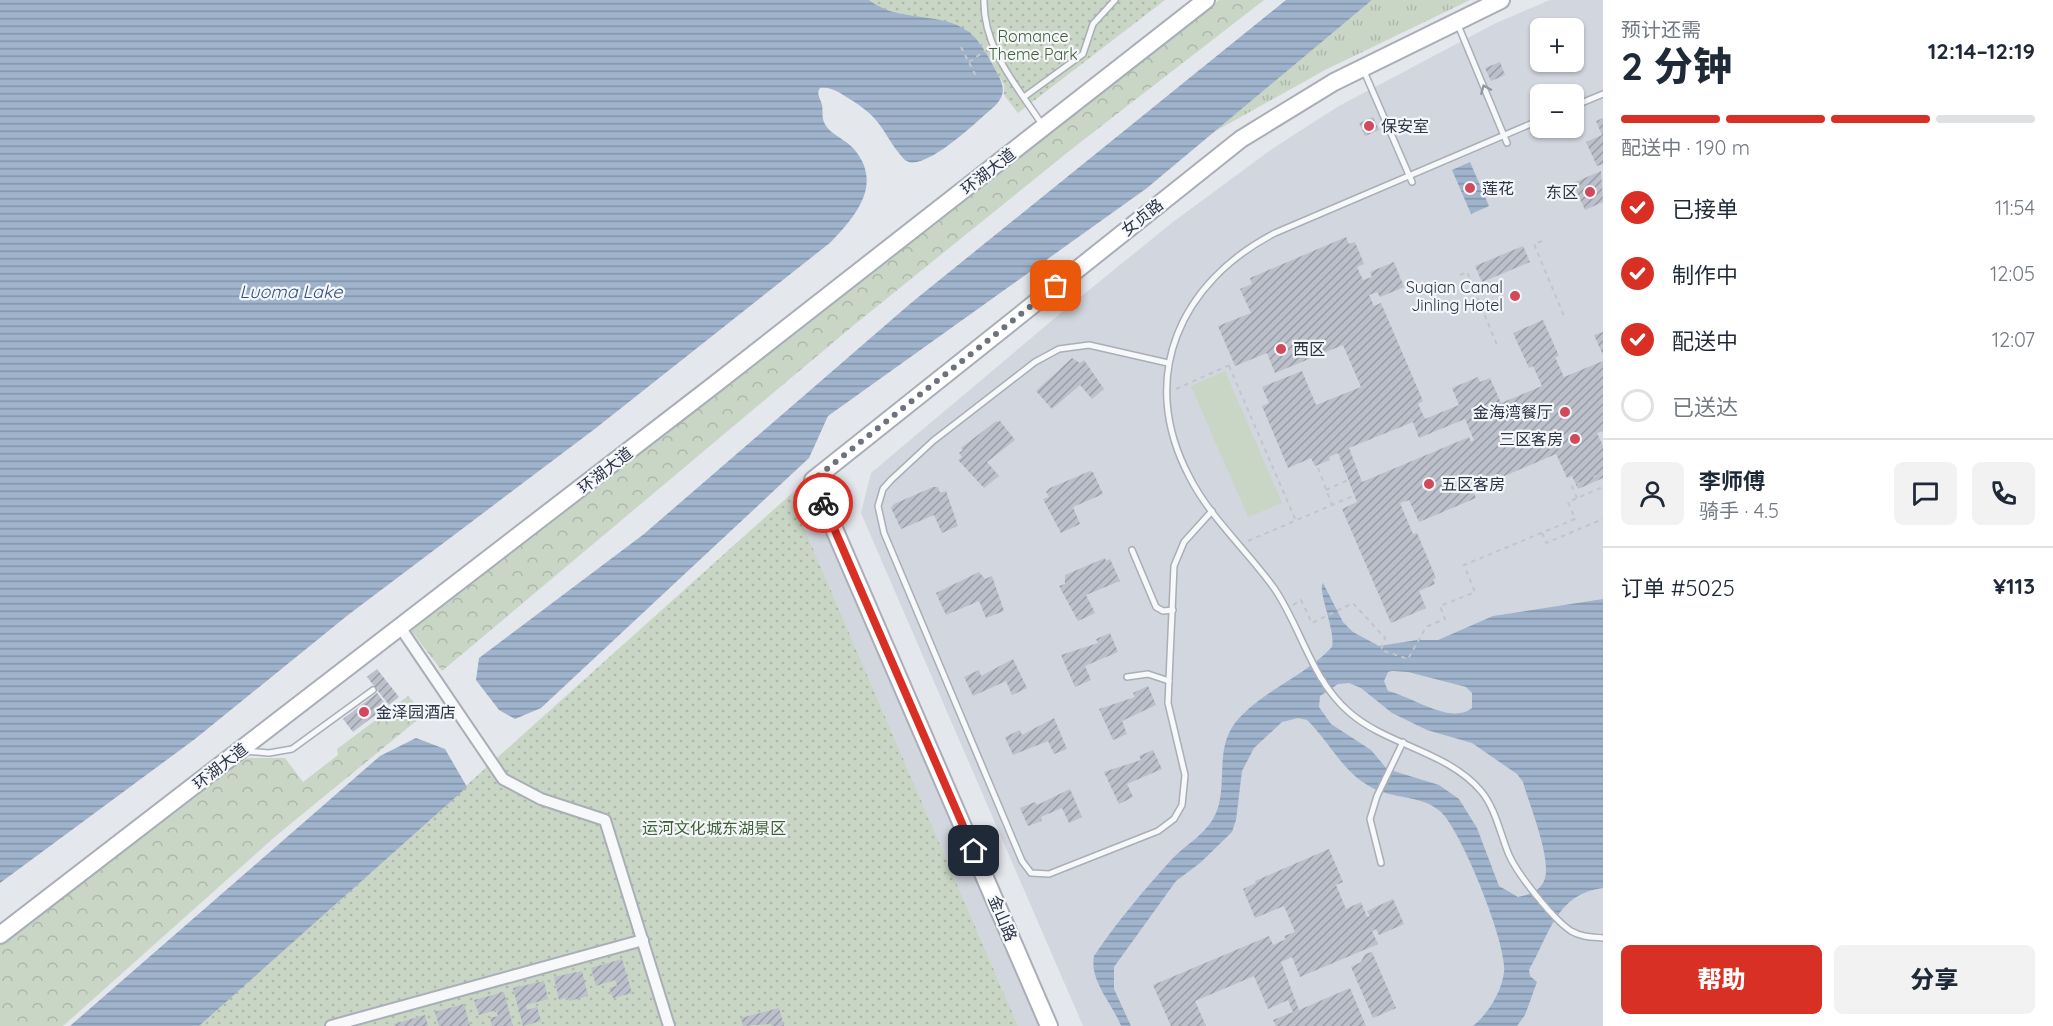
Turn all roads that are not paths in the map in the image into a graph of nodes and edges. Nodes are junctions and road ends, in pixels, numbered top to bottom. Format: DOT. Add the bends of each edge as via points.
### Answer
graph roads {
  1 [pos="984,0"];
  2 [pos="1115,0"];
  3 [pos="1206,0"];
  4 [pos="1501,0"];
  5 [pos="1456,21"];
  6 [pos="1363,67"];
  7 [pos="1603,94"];
  8 [pos="1024,97"];
  9 [pos="1584,102"];
  10 [pos="1530,124"];
  11 [pos="1044,127"];
  12 [pos="1504,135"];
  13 [pos="1507,143"];
  14 [pos="1409,176"];
  15 [pos="1412,182"];
  16 [pos="1168,363"];
  17 [pos="813,480"];
  18 [pos="1212,512"];
  19 [pos="1132,550"];
  20 [pos="1173,610"];
  21 [pos="400,627"];
  22 [pos="1127,677"];
  23 [pos="1168,681"];
  24 [pos="373,690"];
  25 [pos="1403,742"];
  26 [pos="239,751"];
  27 [pos="1381,863"];
  28 [pos="0,935"];
  29 [pos="1603,938"];
  30 [pos="643,940"];
  31 [pos="331,1026"];
  32 [pos="669,1026"];
  33 [pos="1049,1026"];
  1 -- 8 [label="lane" via="986,33"];
  2 -- 8 [label="lane" via="1093,24 1083,54"];
  3 -- 11 [label="main road, 环湖大道"];
  4 -- 5 [label="main road, 女贞路"];
  5 -- 6 [label="main road, 女贞路"];
  12 -- 5 [label="lane, one-way"];
  6 -- 14 [label="lane"];
  6 -- 17 [label="main road, 女贞路" via="1241,139"];
  7 -- 9 [label="lane"];
  8 -- 11 [label="lane"];
  10 -- 12 [label="lane"];
  11 -- 21 [label="main road, 环湖大道"];
  12 -- 13 [label="lane"];
  12 -- 14 [label="lane"];
  14 -- 15 [label="lane"];
  14 -- 16 [label="lane" via="1275,233 1246,250 1213,282 1183,322"];
  16 -- 18 [label="lane" via="1168,420 1181,459"];
  16 -- 23 [label="lane" via="1103,347 1080,345 1059,349 1035,362 933,441 887,485 878,506 884,533 1022,861 1031,873 1054,873 1158,831 1174,819 1186,785 1168,703"];
  17 -- 33 [label="main road, 金山路"];
  18 -- 20 [label="lane" via="1193,529 1177,554"];
  18 -- 25 [label="lane" via="1274,589 1306,652 1335,697 1357,718"];
  19 -- 20 [label="lane" via="1156,607"];
  20 -- 23 [label="lane"];
  21 -- 26 [label="main road, 环湖大道"];
  21 -- 30 [label="street" via="503,779 541,799 605,820"];
  22 -- 23 [label="lane" via="1148,674"];
  24 -- 26 [label="lane" via="292,749 269,753"];
  25 -- 27 [label="lane" via="1377,796 1370,828"];
  25 -- 29 [label="lane" via="1449,765 1481,791 1528,886 1566,927 1580,935"];
  26 -- 28 [label="main road, 环湖大道"];
  30 -- 31 [label="street"];
  30 -- 32 [label="street"];
}
